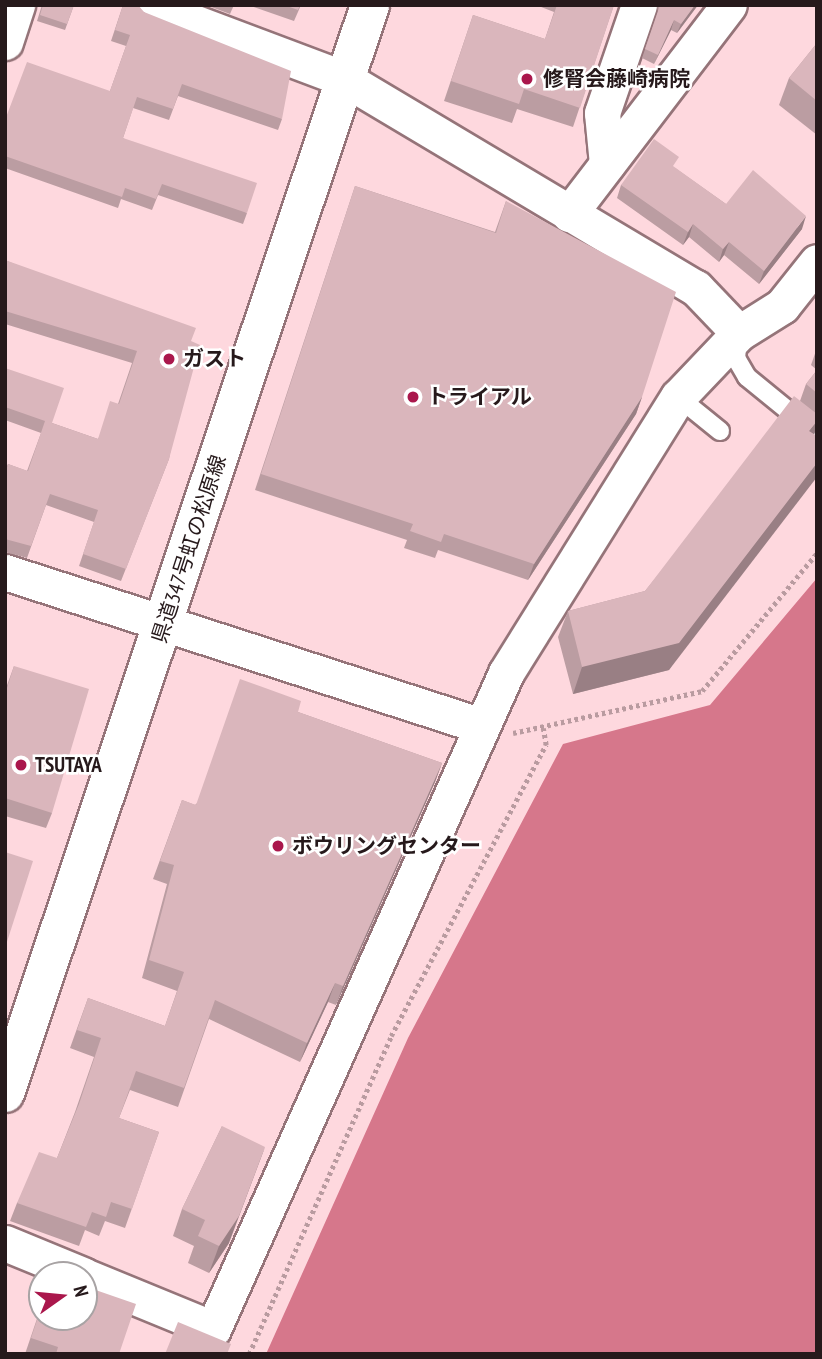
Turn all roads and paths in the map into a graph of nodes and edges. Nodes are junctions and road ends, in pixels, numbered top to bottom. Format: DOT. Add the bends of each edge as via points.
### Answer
graph roads {
  1 [pos="17,5"];
  2 [pos="148,5"];
  3 [pos="370,5"];
  4 [pos="639,5"];
  5 [pos="729,5"];
  6 [pos="5,42"];
  7 [pos="345,79"];
  8 [pos="607,164"];
  9 [pos="569,214"];
  10 [pos="817,262"];
  11 [pos="738,333"];
  12 [pos="678,397"];
  13 [pos="720,431"];
  14 [pos="817,434"];
  15 [pos="817,553"];
  16 [pos="5,572"];
  17 [pos="166,618"];
  18 [pos="482,726"];
  19 [pos="543,728"];
  20 [pos="5,1093"];
  21 [pos="5,1243"];
  22 [pos="49,1261"];
  23 [pos="98,1281"];
  24 [pos="249,1354"];
  1 -- 6 [label="street"];
  2 -- 7 [label="street"];
  3 -- 7 [label="main road, 県道347号虹の松原線"];
  4 -- 8 [label="street" via="602,113"];
  5 -- 8 [label="street"];
  7 -- 9 [label="street"];
  7 -- 17 [label="main road, 県道347号虹の松原線"];
  8 -- 9 [label="street"];
  9 -- 11 [label="street" via="696,288"];
  10 -- 11 [label="street" via="782,306"];
  11 -- 12 [label="street"];
  11 -- 14 [label="lane" via="736,358 747,377"];
  12 -- 13 [label="lane"];
  12 -- 18 [label="street" via="513,661"];
  15 -- 19 [label="path" via="702,691"];
  16 -- 17 [label="street"];
  17 -- 18 [label="street"];
  17 -- 20 [label="main road, 県道347号虹の松原線"];
  18 -- 19 [label="path" via="519,734"];
  18 -- 23 [label="street" via="464,778 346,1020 213,1329"];
  19 -- 24 [label="path" via="546,745 391,1036"];
  21 -- 22 [label="street"];
}
